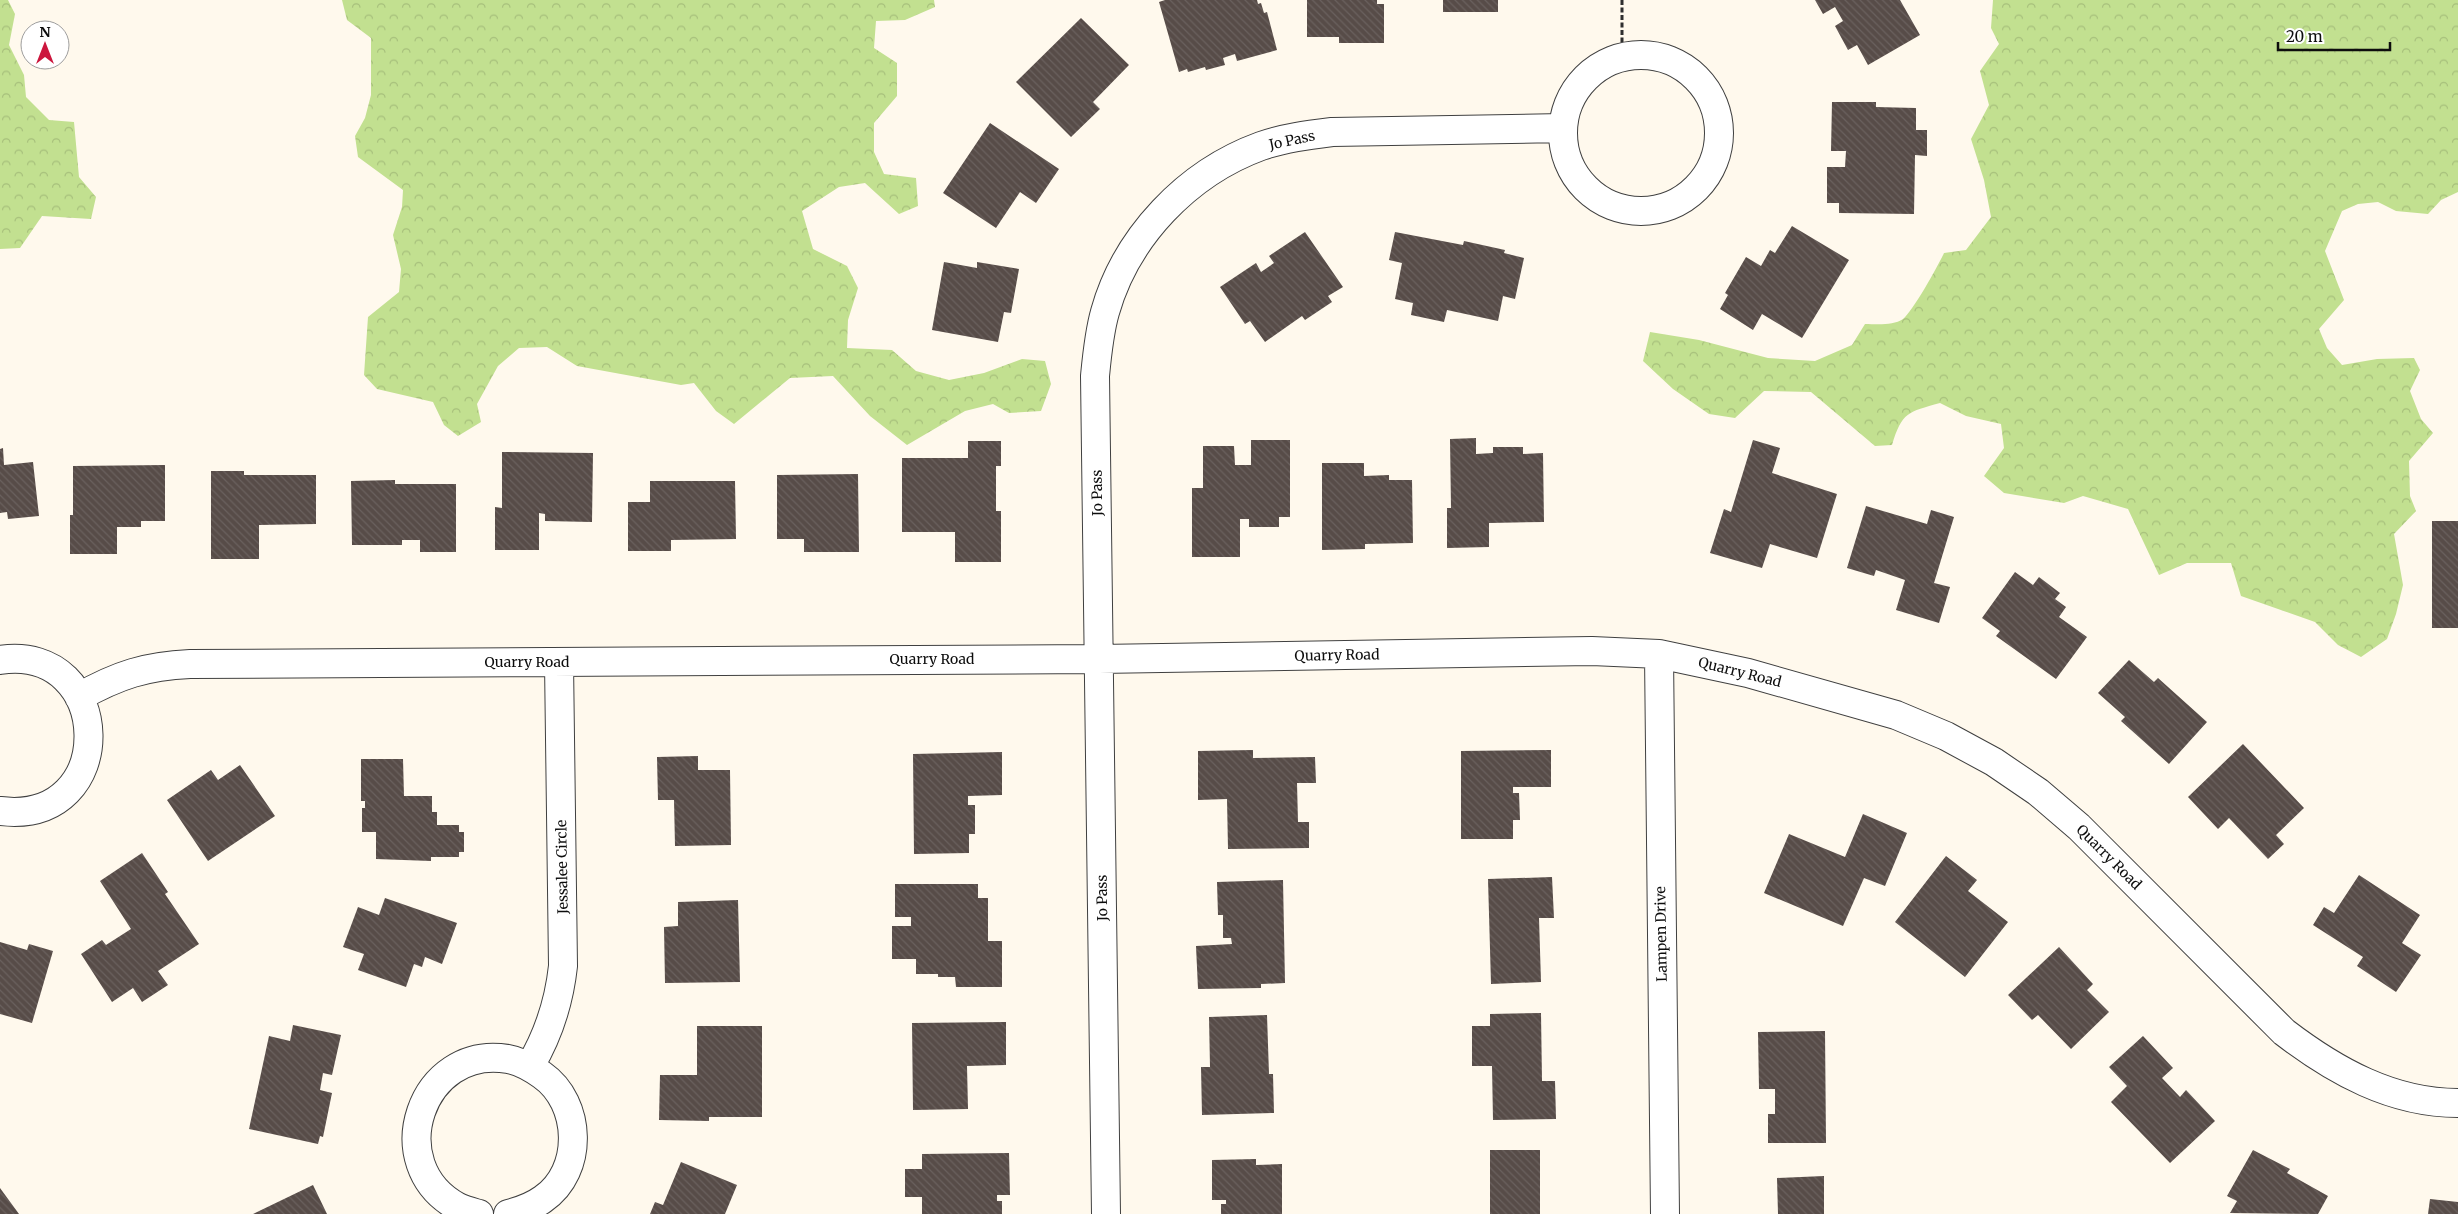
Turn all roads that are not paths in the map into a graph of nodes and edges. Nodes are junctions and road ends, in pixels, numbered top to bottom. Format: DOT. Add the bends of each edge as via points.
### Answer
graph roads {
  1 [pos="1563,128"];
  2 [pos="1659,654"];
  3 [pos="1099,658"];
  4 [pos="0,660"];
  5 [pos="559,662"];
  6 [pos="80,697"];
  7 [pos="0,811"];
  8 [pos="530,1066"];
  9 [pos="2458,1103"];
  10 [pos="479,1214"];
  11 [pos="508,1214"];
  12 [pos="1106,1214"];
  13 [pos="1665,1214"];
  1 -- 1 [label="street" via="1568,106 1577,88 1591,73 1608,62 1649,56 1668,60 1687,70 1702,84 1718,121 1719,141 1705,179 1691,194 1673,205 1640,211 1613,207 1580,183 1569,166 1563,146"];
  1 -- 3 [label="street, Jo Pass" via="1332,132 1296,137 1261,146 1228,161 1197,181 1150,225 1116,281 1098,344 1095,376"];
  2 -- 3 [label="street, Quarry Road" via="1592,651"];
  2 -- 9 [label="street, Quarry Road" via="1739,671 1896,715 1946,736 1994,762 2038,792 2079,827 2284,1032 2315,1056 2381,1089 2413,1098"];
  2 -- 13 [label="street, Lampen Drive"];
  3 -- 5 [label="street, Quarry Road"];
  3 -- 12 [label="street, Jo Pass"];
  4 -- 6 [label="street" via="33,661 51,669 68,681"];
  5 -- 6 [label="street, Quarry Road" via="164,665 108,681"];
  5 -- 8 [label="street, Jessalee Circle" via="563,966 553,1022"];
  6 -- 7 [label="street" via="90,736 88,756 80,774 52,803 33,810"];
  8 -- 10 [label="street" via="509,1059 486,1058 464,1063 445,1075 430,1091 419,1111 415,1133 418,1156 426,1176 440,1194 458,1207"];
  8 -- 11 [label="street" via="549,1079 563,1097 572,1117 574,1140 570,1162 544,1199"];
}
